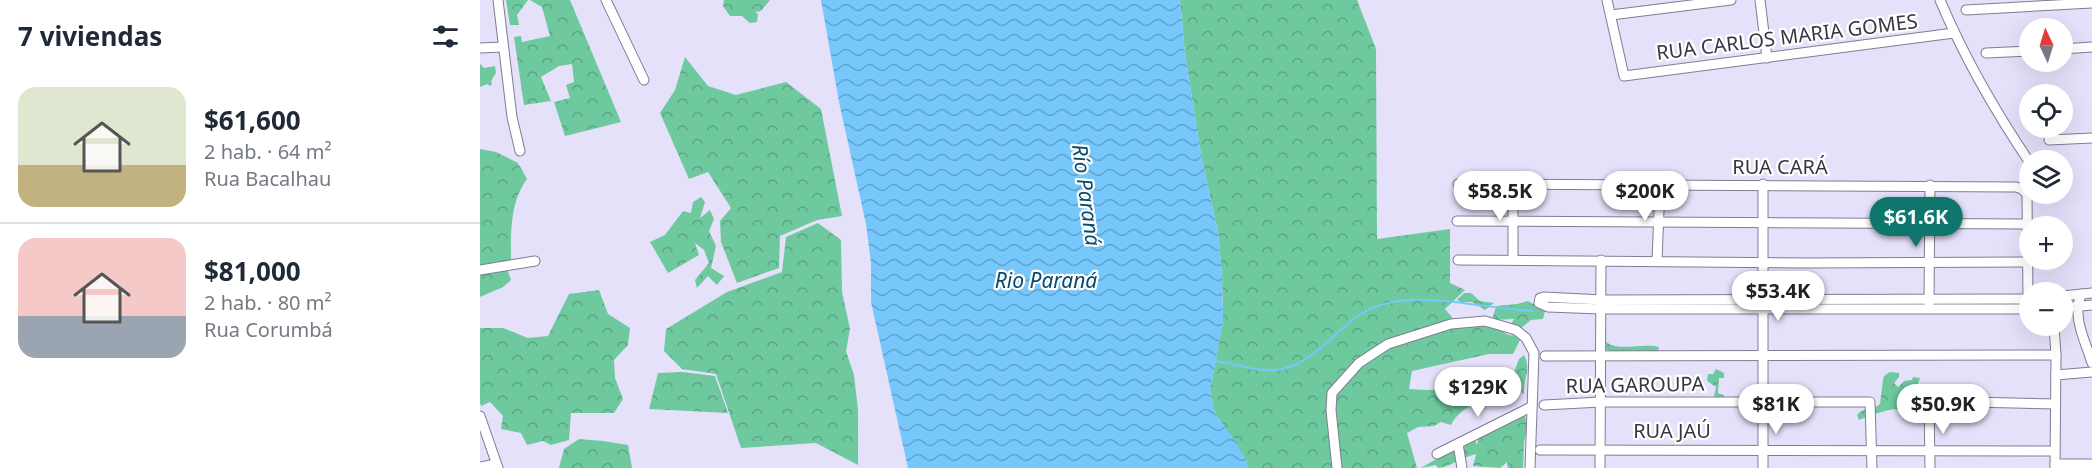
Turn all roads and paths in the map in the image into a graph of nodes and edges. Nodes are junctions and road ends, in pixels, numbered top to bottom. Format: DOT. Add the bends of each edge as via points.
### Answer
graph roads {
  1 [pos="498,0"];
  2 [pos="606,0"];
  3 [pos="1607,0"];
  4 [pos="1731,0"];
  5 [pos="1760,0"];
  6 [pos="1940,0"];
  7 [pos="2092,3"];
  8 [pos="1966,10"];
  9 [pos="1611,15"];
  10 [pos="1954,33"];
  11 [pos="503,47"];
  12 [pos="2092,47"];
  13 [pos="480,48"];
  14 [pos="2073,48"];
  15 [pos="2019,52"];
  16 [pos="1986,53"];
  17 [pos="1767,58"];
  18 [pos="644,80"];
  19 [pos="2092,138"];
  20 [pos="2049,140"];
  21 [pos="2021,150"];
  22 [pos="520,152"];
  23 [pos="1458,184"];
  24 [pos="1513,184"];
  25 [pos="1763,184"];
  26 [pos="1660,185"];
  27 [pos="1930,185"];
  28 [pos="2019,188"];
  29 [pos="1457,221"];
  30 [pos="1513,221"];
  31 [pos="1930,222"];
  32 [pos="1658,223"];
  33 [pos="1763,223"];
  34 [pos="2019,224"];
  35 [pos="1513,259"];
  36 [pos="1458,260"];
  37 [pos="1601,260"];
  38 [pos="535,261"];
  39 [pos="1657,261"];
  40 [pos="1930,261"];
  41 [pos="1763,262"];
  42 [pos="2019,262"];
  43 [pos="480,270"];
  44 [pos="2092,293"];
  45 [pos="2081,294"];
  46 [pos="2073,295"];
  47 [pos="2019,302"];
  48 [pos="1601,304"];
  49 [pos="1763,304"];
  50 [pos="1929,304"];
  51 [pos="2092,305"];
  52 [pos="2077,306"];
  53 [pos="2073,307"];
  54 [pos="2055,336"];
  55 [pos="1600,354"];
  56 [pos="1762,354"];
  57 [pos="2056,355"];
  58 [pos="1545,356"];
  59 [pos="2092,363"];
  60 [pos="2092,372"];
  61 [pos="2056,375"];
  62 [pos="1601,402"];
  63 [pos="1762,402"];
  64 [pos="2055,404"];
  65 [pos="1544,405"];
  66 [pos="1531,407"];
  67 [pos="480,416"];
  68 [pos="1458,444"];
  69 [pos="1763,449"];
  70 [pos="1540,450"];
  71 [pos="1600,450"];
  72 [pos="1871,450"];
  73 [pos="1930,450"];
  74 [pos="2055,451"];
  75 [pos="1437,454"];
  76 [pos="2092,464"];
  77 [pos="497,466"];
  78 [pos="2055,466"];
  79 [pos="480,467"];
  80 [pos="1337,468"];
  81 [pos="1462,468"];
  82 [pos="1530,468"];
  83 [pos="1600,468"];
  84 [pos="1763,468"];
  85 [pos="1872,468"];
  86 [pos="1930,468"];
  1 -- 11 [label="street"];
  2 -- 18 [label="street"];
  3 -- 9 [label="street"];
  4 -- 9 [label="street"];
  5 -- 17 [label="street"];
  6 -- 10 [label="street"];
  7 -- 8 [label="street"];
  9 -- 17 [label="street, RUA CARLOS MARIA GOMES" via="1623,76"];
  10 -- 17 [label="street, RUA CARLOS MARIA GOMES"];
  10 -- 21 [label="street"];
  11 -- 13 [label="street"];
  11 -- 22 [label="street"];
  12 -- 14 [label="street"];
  15 -- 16 [label="street"];
  19 -- 20 [label="street"];
  23 -- 24 [label="street, RUA CARÁ"];
  24 -- 26 [label="street, RUA CARÁ"];
  24 -- 30 [label="street"];
  25 -- 26 [label="street, RUA CARÁ"];
  25 -- 27 [label="street, RUA CARÁ"];
  25 -- 33 [label="street"];
  26 -- 32 [label="street"];
  27 -- 28 [label="street, RUA CARÁ"];
  27 -- 31 [label="street"];
  29 -- 30 [label="street"];
  30 -- 32 [label="street"];
  30 -- 35 [label="street"];
  31 -- 33 [label="street"];
  31 -- 34 [label="street"];
  31 -- 40 [label="street"];
  32 -- 33 [label="street"];
  32 -- 39 [label="street"];
  33 -- 41 [label="street"];
  35 -- 36 [label="street"];
  35 -- 37 [label="street"];
  37 -- 39 [label="street"];
  37 -- 48 [label="street"];
  38 -- 43 [label="street"];
  39 -- 41 [label="street"];
  40 -- 41 [label="street"];
  40 -- 42 [label="street"];
  40 -- 50 [label="street"];
  41 -- 49 [label="street"];
  44 -- 45 [label="street"];
  45 -- 46 [label="street"];
  45 -- 52 [label="street"];
  47 -- 50 [label="street"];
  48 -- 48 [label="street" via="1544,297 1539,303 1548,307"];
  48 -- 49 [label="street"];
  48 -- 55 [label="street"];
  49 -- 50 [label="street"];
  49 -- 56 [label="street"];
  51 -- 52 [label="street"];
  52 -- 53 [label="street"];
  52 -- 59 [label="street"];
  54 -- 57 [label="street"];
  55 -- 56 [label="street"];
  55 -- 58 [label="street"];
  55 -- 62 [label="street"];
  56 -- 57 [label="street"];
  56 -- 63 [label="street"];
  57 -- 61 [label="street"];
  60 -- 61 [label="street"];
  61 -- 64 [label="street"];
  62 -- 63 [label="street, RUA GAROUPA"];
  62 -- 65 [label="street, RUA GAROUPA"];
  62 -- 71 [label="street"];
  63 -- 69 [label="street"];
  63 -- 72 [label="street, RUA GAROUPA" via="1870,402"];
  64 -- 73 [label="street" via="1929,402"];
  64 -- 74 [label="street"];
  66 -- 68 [label="street"];
  66 -- 80 [label="street" via="1534,353 1526,338 1509,327 1485,321 1451,324 1388,344 1359,363 1332,393"];
  66 -- 82 [label="street"];
  67 -- 77 [label="street"];
  68 -- 75 [label="street"];
  68 -- 81 [label="street"];
  69 -- 71 [label="street, RUA JAÚ"];
  69 -- 72 [label="street, RUA JAÚ"];
  69 -- 84 [label="street"];
  70 -- 71 [label="street, RUA JAÚ"];
  71 -- 83 [label="street"];
  72 -- 73 [label="street, RUA JAÚ"];
  72 -- 85 [label="street"];
  73 -- 74 [label="street, RUA JAÚ"];
  73 -- 86 [label="street"];
  74 -- 78 [label="street"];
  76 -- 78 [label="street"];
  77 -- 79 [label="street"];
}
